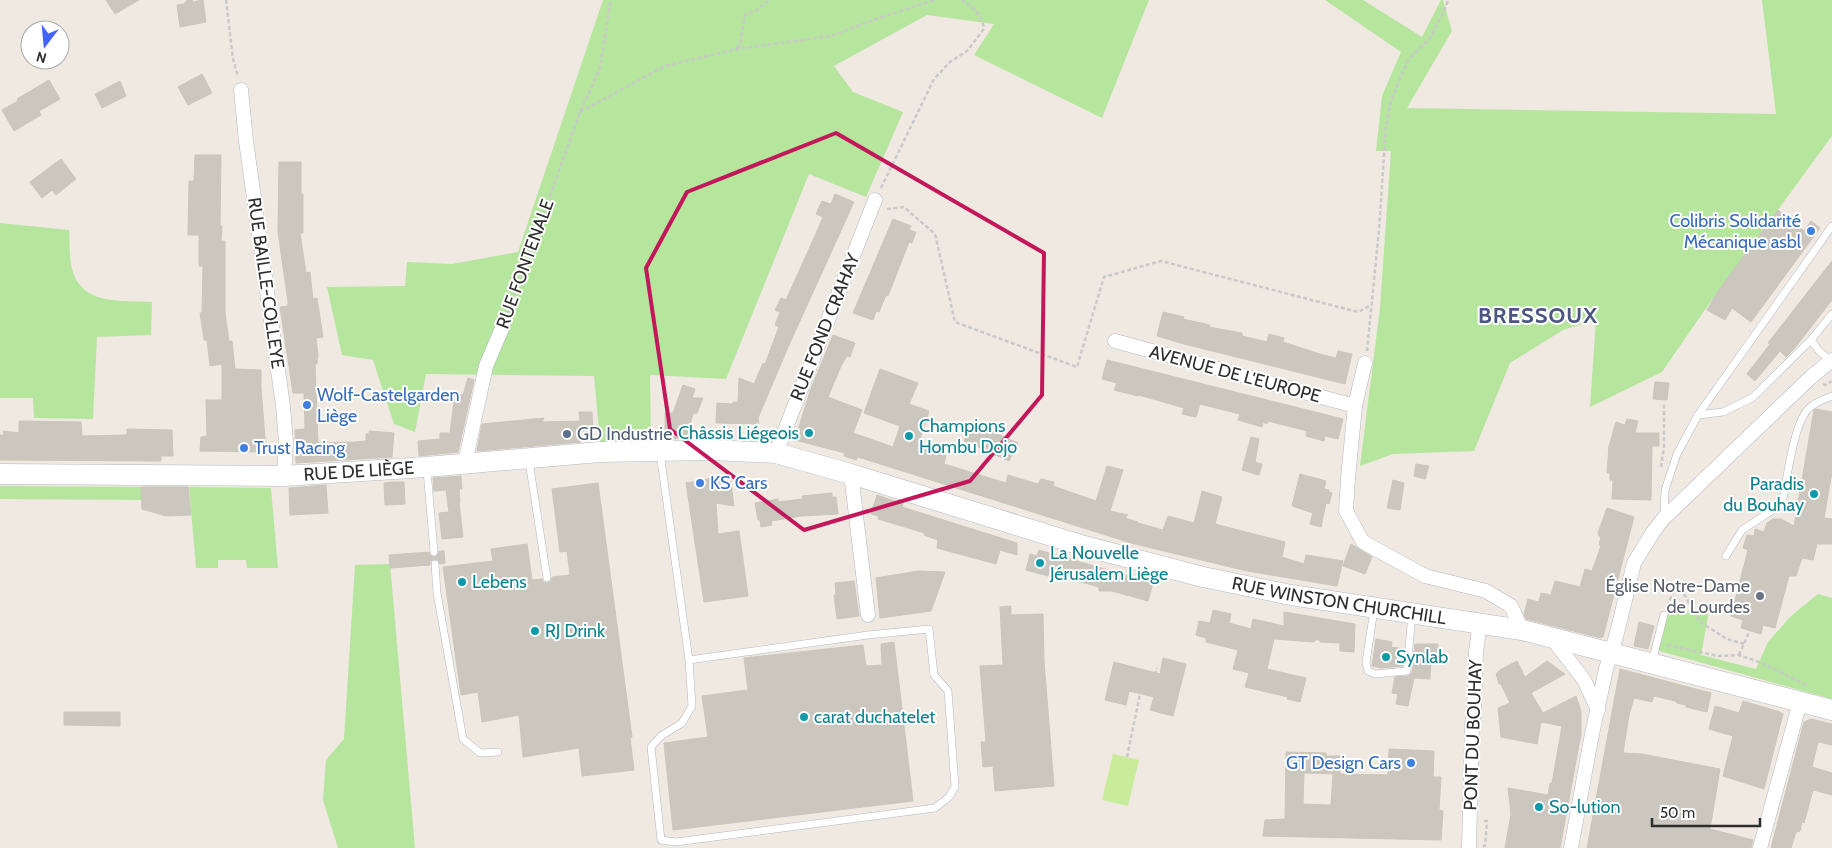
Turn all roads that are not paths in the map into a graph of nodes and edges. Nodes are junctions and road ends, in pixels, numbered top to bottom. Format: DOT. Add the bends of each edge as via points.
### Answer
graph roads {
  1 [pos="241,90"];
  2 [pos="875,200"];
  3 [pos="1832,226"];
  4 [pos="1832,314"];
  5 [pos="503,326"];
  6 [pos="1811,340"];
  7 [pos="1115,341"];
  8 [pos="1831,361"];
  9 [pos="1365,363"];
  10 [pos="1832,396"];
  11 [pos="1355,406"];
  12 [pos="1698,414"];
  13 [pos="659,450"];
  14 [pos="715,450"];
  15 [pos="776,453"];
  16 [pos="529,458"];
  17 [pos="464,463"];
  18 [pos="426,467"];
  19 [pos="0,474"];
  20 [pos="851,474"];
  21 [pos="284,476"];
  22 [pos="1664,518"];
  23 [pos="434,552"];
  24 [pos="1726,556"];
  25 [pos="435,564"];
  26 [pos="547,578"];
  27 [pos="1374,607"];
  28 [pos="1412,614"];
  29 [pos="868,615"];
  30 [pos="1664,615"];
  31 [pos="1480,622"];
  32 [pos="1522,630"];
  33 [pos="1551,637"];
  34 [pos="1611,652"];
  35 [pos="688,660"];
  36 [pos="1652,663"];
  37 [pos="1806,695"];
  38 [pos="1598,710"];
  39 [pos="1832,710"];
  40 [pos="498,752"];
  41 [pos="1469,844"];
  42 [pos="1571,848"];
  43 [pos="1760,848"];
  1 -- 21 [label="street, RUE BAILLE-COLLEYE" via="283,406"];
  2 -- 15 [label="street, RUE FOND CRAHAY"];
  3 -- 12 [label="lane"];
  4 -- 6 [label="lane"];
  5 -- 17 [label="street, RUE FONTENALE" via="486,366"];
  6 -- 8 [label="lane"];
  6 -- 12 [label="lane" via="1752,398 1723,412"];
  7 -- 11 [label="street, AVENUE DE L'EUROPE"];
  8 -- 22 [label="street"];
  9 -- 11 [label="street"];
  10 -- 24 [label="lane" via="1808,409 1800,423 1782,504 1742,530"];
  11 -- 32 [label="street" via="1346,511 1363,542 1425,576 1486,591 1511,606"];
  12 -- 22 [label="lane" via="1676,454 1665,490"];
  13 -- 14 [label="main road, RUE DE LIÈGE"];
  13 -- 16 [label="main road, RUE DE LIÈGE"];
  13 -- 35 [label="lane"];
  14 -- 15 [label="main road, RUE WINSTON CHURCHILL"];
  15 -- 20 [label="main road, RUE WINSTON CHURCHILL"];
  16 -- 17 [label="main road, RUE DE LIÈGE"];
  16 -- 26 [label="lane"];
  17 -- 18 [label="main road, RUE DE LIÈGE"];
  18 -- 21 [label="main road, RUE DE LIÈGE"];
  18 -- 23 [label="lane"];
  19 -- 21 [label="main road, RUE DE LIÈGE"];
  20 -- 27 [label="main road, RUE WINSTON CHURCHILL" via="1046,535 1202,577"];
  20 -- 29 [label="street"];
  22 -- 34 [label="street" via="1634,563"];
  25 -- 40 [label="lane" via="437,593 463,739 480,753"];
  27 -- 28 [label="main road, RUE WINSTON CHURCHILL"];
  27 -- 28 [label="lane" via="1366,663 1368,671 1375,674 1407,671"];
  28 -- 31 [label="main road, RUE WINSTON CHURCHILL"];
  30 -- 36 [label="lane"];
  31 -- 32 [label="main road, RUE WINSTON CHURCHILL"];
  31 -- 41 [label="street, PONT DU BOUHAY" via="1475,668"];
  32 -- 33 [label="main road, RUE WINSTON CHURCHILL"];
  33 -- 34 [label="main road, RUE WINSTON CHURCHILL"];
  33 -- 38 [label="street" via="1584,680"];
  34 -- 36 [label="main road, RUE WINSTON CHURCHILL"];
  34 -- 38 [label="street"];
  35 -- 35 [label="lane" via="929,629 934,675 948,691 954,787 949,797 935,808 676,842 661,840 651,747 661,736 682,723 692,706"];
  36 -- 37 [label="main road, RUE WINSTON CHURCHILL"];
  37 -- 39 [label="main road, RUE WINSTON CHURCHILL"];
  37 -- 43 [label="street"];
  38 -- 42 [label="street"];
}
